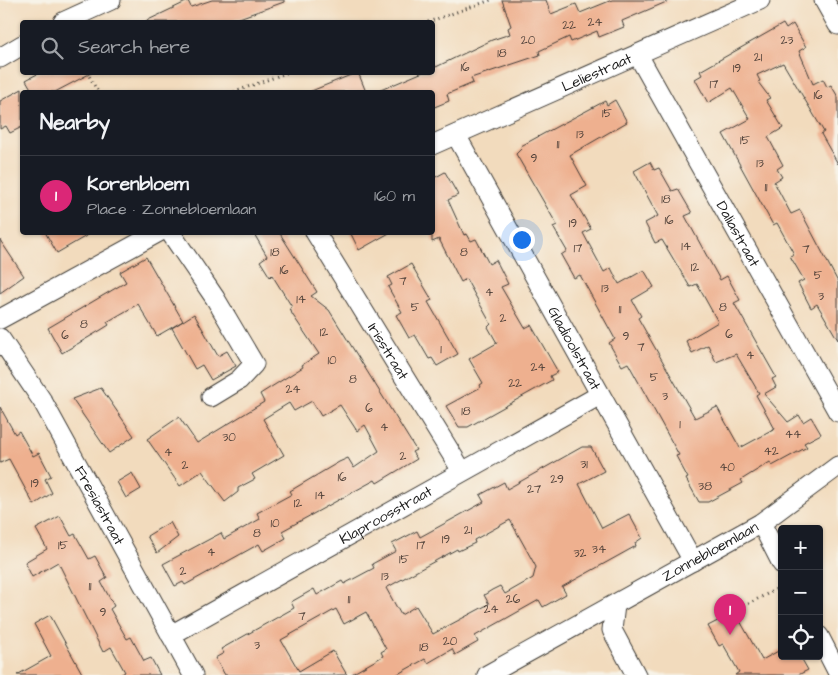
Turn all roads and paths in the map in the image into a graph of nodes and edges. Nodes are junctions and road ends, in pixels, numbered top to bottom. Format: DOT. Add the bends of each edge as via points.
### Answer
graph roads {
  1 [pos="111,0"];
  2 [pos="491,0"];
  3 [pos="760,0"];
  4 [pos="824,0"];
  5 [pos="67,20"];
  6 [pos="434,20"];
  7 [pos="838,25"];
  8 [pos="20,46"];
  9 [pos="638,55"];
  10 [pos="0,58"];
  11 [pos="89,75"];
  12 [pos="281,75"];
  13 [pos="97,90"];
  14 [pos="240,90"];
  15 [pos="456,135"];
  16 [pos="435,144"];
  17 [pos="154,235"];
  18 [pos="172,235"];
  19 [pos="317,235"];
  20 [pos="0,319"];
  21 [pos="0,338"];
  22 [pos="600,395"];
  23 [pos="211,397"];
  24 [pos="838,412"];
  25 [pos="838,466"];
  26 [pos="462,472"];
  27 [pos="761,523"];
  28 [pos="778,556"];
  29 [pos="693,561"];
  30 [pos="778,588"];
  31 [pos="615,605"];
  32 [pos="734,611"];
  33 [pos="577,626"];
  34 [pos="612,630"];
  35 [pos="171,635"];
  36 [pos="823,644"];
  37 [pos="838,673"];
  38 [pos="193,675"];
  39 [pos="486,675"];
  40 [pos="636,675"];
  1 -- 5 [label="street"];
  2 -- 6 [label="path"];
  3 -- 9 [label="street, Leliestraat"];
  4 -- 7 [label="street"];
  8 -- 10 [label="street"];
  9 -- 15 [label="street, Leliestraat"];
  9 -- 24 [label="street, Daliastraat"];
  11 -- 13 [label="path"];
  12 -- 14 [label="path"];
  15 -- 16 [label="street, Leliestraat"];
  15 -- 22 [label="street, Gladioolstraat"];
  17 -- 20 [label="street"];
  18 -- 23 [label="street" via="254,364 239,380"];
  19 -- 26 [label="street, Irisstraat"];
  21 -- 35 [label="street, Fresiastraat" via="43,402"];
  22 -- 26 [label="street, Klaproosstraat"];
  22 -- 29 [label="street, Gladioolstraat"];
  25 -- 27 [label="street, Zonnebloemlaan"];
  26 -- 35 [label="street, Klaproosstraat"];
  27 -- 28 [label="street"];
  27 -- 29 [label="street, Zonnebloemlaan"];
  29 -- 31 [label="street, Zonnebloemlaan"];
  30 -- 32 [label="path"];
  31 -- 33 [label="street, Zonnebloemlaan"];
  31 -- 34 [label="street"];
  33 -- 34 [label="street"];
  33 -- 39 [label="street, Zonnebloemlaan"];
  34 -- 40 [label="street"];
  35 -- 38 [label="street, Fresiastraat"];
  36 -- 37 [label="street"];
}
